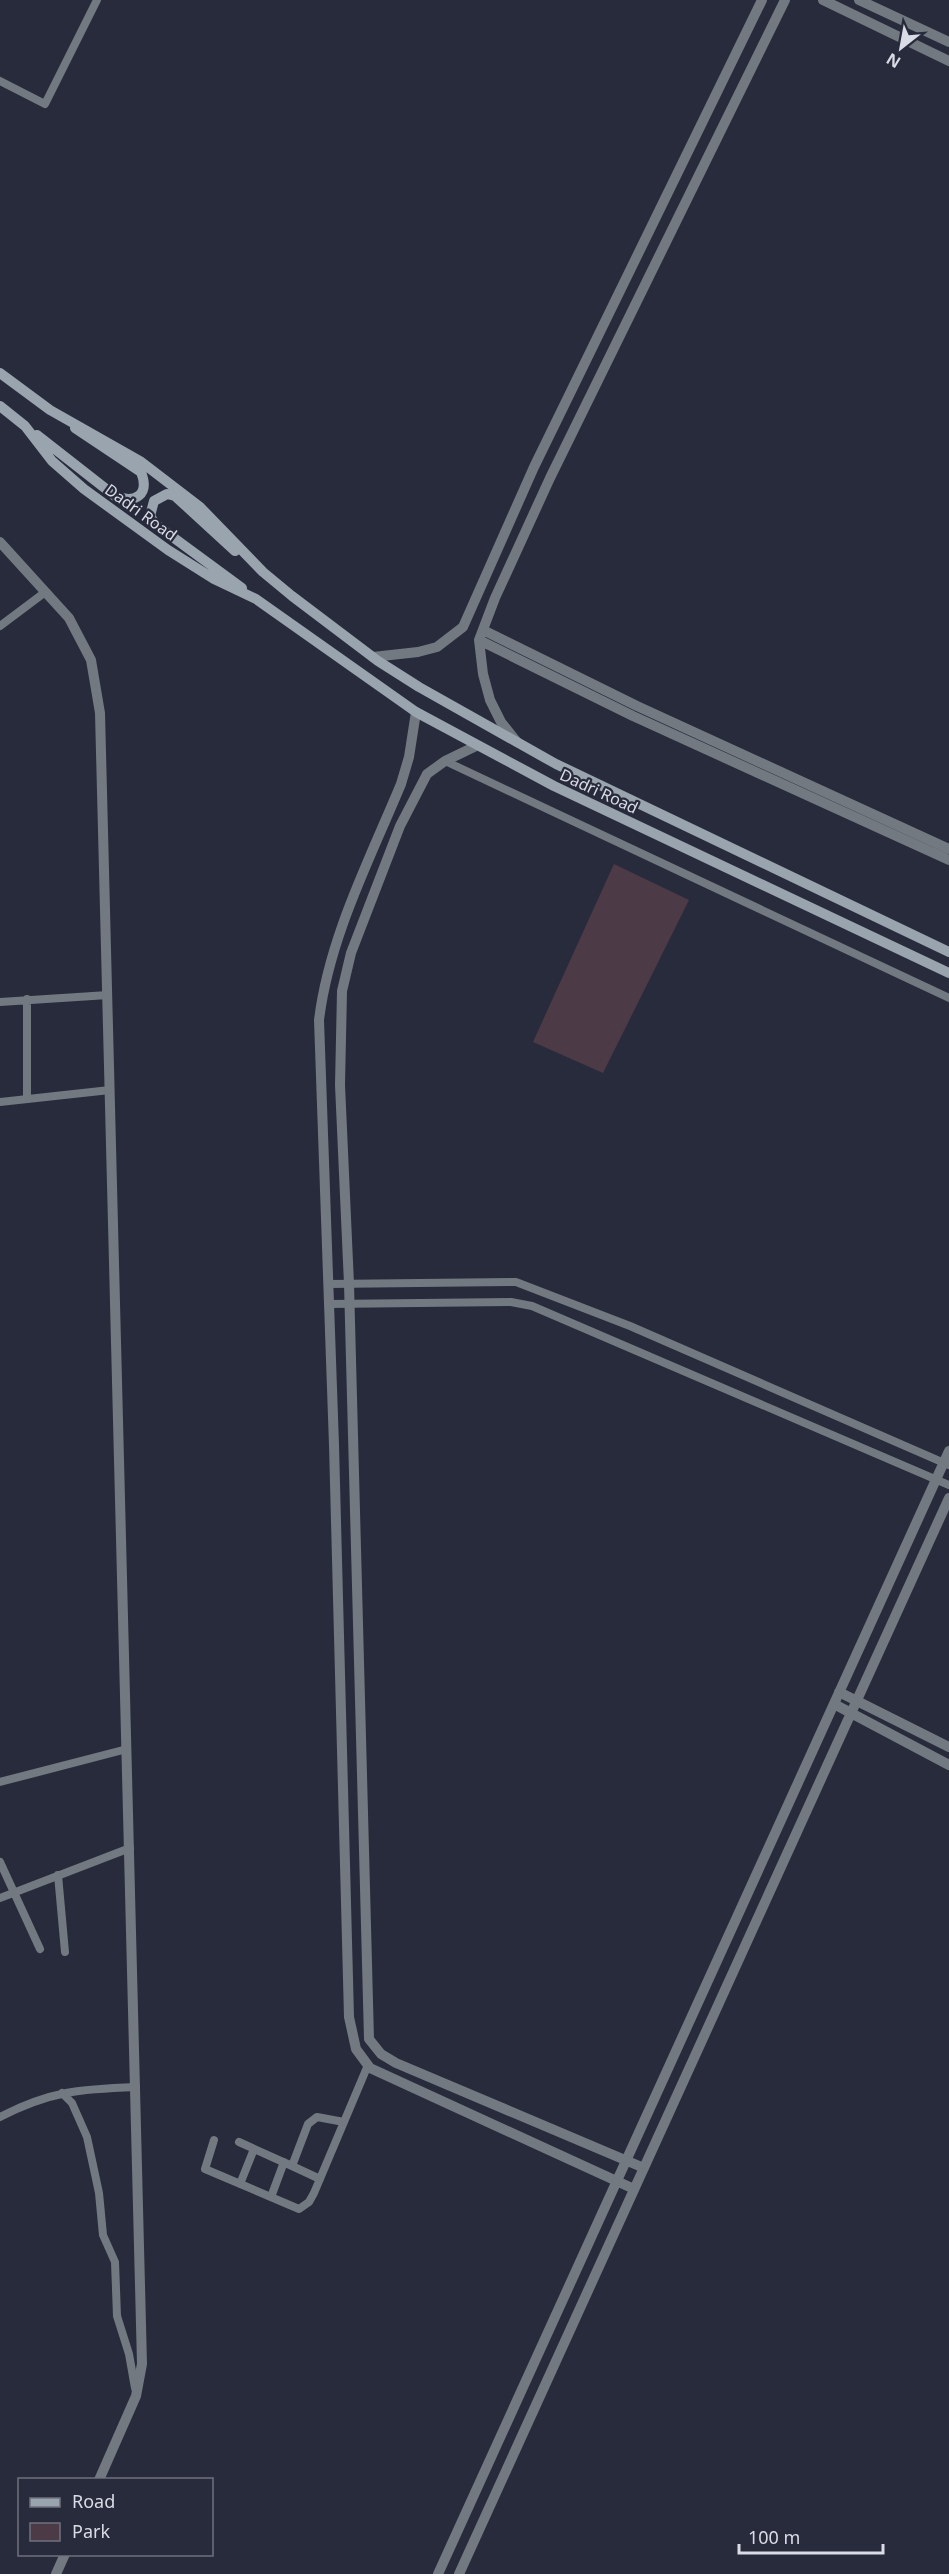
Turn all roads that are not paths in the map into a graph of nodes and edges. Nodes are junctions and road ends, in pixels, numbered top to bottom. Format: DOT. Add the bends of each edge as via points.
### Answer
graph roads {
  1 [pos="97,0"];
  2 [pos="762,0"];
  3 [pos="785,0"];
  4 [pos="823,0"];
  5 [pos="859,0"];
  6 [pos="949,42"];
  7 [pos="949,61"];
  8 [pos="0,81"];
  9 [pos="0,373"];
  10 [pos="0,406"];
  11 [pos="50,410"];
  12 [pos="25,426"];
  13 [pos="0,542"];
  14 [pos="490,568"];
  15 [pos="263,572"];
  16 [pos="505,575"];
  17 [pos="44,593"];
  18 [pos="256,599"];
  19 [pos="0,626"];
  20 [pos="481,635"];
  21 [pos="373,657"];
  22 [pos="416,712"];
  23 [pos="476,746"];
  24 [pos="522,746"];
  25 [pos="444,761"];
  26 [pos="949,849"];
  27 [pos="949,860"];
  28 [pos="949,952"];
  29 [pos="949,974"];
  30 [pos="108,995"];
  31 [pos="949,998"];
  32 [pos="27,999"];
  33 [pos="0,1002"];
  34 [pos="110,1090"];
  35 [pos="27,1099"];
  36 [pos="0,1102"];
  37 [pos="329,1284"];
  38 [pos="349,1284"];
  39 [pos="329,1304"];
  40 [pos="348,1304"];
  41 [pos="949,1451"];
  42 [pos="946,1464"];
  43 [pos="936,1479"];
  44 [pos="949,1485"];
  45 [pos="949,1498"];
  46 [pos="839,1692"];
  47 [pos="857,1701"];
  48 [pos="834,1704"];
  49 [pos="851,1713"];
  50 [pos="949,1747"];
  51 [pos="127,1749"];
  52 [pos="949,1765"];
  53 [pos="0,1782"];
  54 [pos="130,1848"];
  55 [pos="0,1862"];
  56 [pos="58,1875"];
  57 [pos="13,1892"];
  58 [pos="0,1898"];
  59 [pos="39,1949"];
  60 [pos="65,1952"];
  61 [pos="374,2047"];
  62 [pos="365,2062"];
  63 [pos="136,2087"];
  64 [pos="62,2093"];
  65 [pos="0,2117"];
  66 [pos="344,2122"];
  67 [pos="214,2140"];
  68 [pos="239,2142"];
  69 [pos="254,2149"];
  70 [pos="626,2161"];
  71 [pos="288,2164"];
  72 [pos="644,2168"];
  73 [pos="320,2179"];
  74 [pos="617,2179"];
  75 [pos="240,2184"];
  76 [pos="634,2189"];
  77 [pos="271,2197"];
  78 [pos="136,2396"];
  79 [pos="100,2478"];
  80 [pos="64,2556"];
  81 [pos="56,2574"];
  82 [pos="438,2574"];
  83 [pos="459,2574"];
  1 -- 8 [label="street" via="45,104"];
  2 -- 14 [label="street" via="630,266"];
  3 -- 16 [label="street"];
  4 -- 7 [label="street"];
  5 -- 6 [label="street"];
  9 -- 11 [label="main road, Dadri Road"];
  10 -- 12 [label="main road, Dadri Road"];
  11 -- 12 [label="main road, Dadri Road" via="141,472 143,492 135,498 115,496"];
  11 -- 15 [label="main road, Dadri Road" via="149,467 200,507"];
  12 -- 18 [label="main road, Dadri Road" via="52,461 84,489 177,556"];
  13 -- 17 [label="street"];
  14 -- 16 [label="street"];
  14 -- 21 [label="street" via="463,627 450,638 418,652"];
  15 -- 18 [label="main road, Dadri Road" via="221,540 175,496 167,494 154,501 150,516 155,524"];
  15 -- 21 [label="main road, Dadri Road"];
  16 -- 20 [label="street"];
  17 -- 19 [label="street"];
  17 -- 30 [label="street" via="69,618 91,660 100,713"];
  18 -- 22 [label="main road, Dadri Road"];
  20 -- 24 [label="street" via="481,662 490,700 501,722"];
  20 -- 26 [label="street"];
  20 -- 27 [label="street" via="633,716"];
  21 -- 24 [label="main road, Dadri Road"];
  22 -- 23 [label="main road, Dadri Road"];
  22 -- 37 [label="street" via="401,784 335,945 324,982 319,1020"];
  23 -- 25 [label="street"];
  23 -- 29 [label="main road, Dadri Road"];
  24 -- 28 [label="main road, Dadri Road"];
  25 -- 31 [label="street"];
  25 -- 38 [label="street" via="427,774 400,826 351,953 342,991 339,1085"];
  30 -- 32 [label="street"];
  30 -- 34 [label="street"];
  32 -- 33 [label="street"];
  32 -- 35 [label="street"];
  34 -- 35 [label="street"];
  34 -- 51 [label="street"];
  35 -- 36 [label="street"];
  37 -- 38 [label="street"];
  37 -- 39 [label="street"];
  38 -- 40 [label="street"];
  38 -- 42 [label="street" via="516,1282 630,1326"];
  39 -- 40 [label="street"];
  39 -- 62 [label="street" via="349,2018 352,2037"];
  40 -- 43 [label="street" via="511,1302 532,1306"];
  40 -- 61 [label="street" via="368,2030"];
  41 -- 42 [label="street"];
  42 -- 43 [label="street"];
  43 -- 44 [label="street"];
  43 -- 46 [label="street"];
  45 -- 47 [label="street"];
  46 -- 47 [label="street"];
  46 -- 48 [label="street"];
  47 -- 49 [label="street"];
  47 -- 50 [label="street"];
  48 -- 49 [label="street"];
  48 -- 70 [label="street"];
  49 -- 52 [label="street"];
  49 -- 72 [label="street"];
  51 -- 53 [label="street"];
  51 -- 54 [label="street"];
  54 -- 56 [label="street"];
  54 -- 63 [label="street"];
  55 -- 57 [label="street"];
  56 -- 57 [label="street"];
  56 -- 60 [label="street"];
  57 -- 58 [label="street"];
  57 -- 59 [label="street"];
  61 -- 62 [label="street"];
  61 -- 70 [label="street" via="396,2063"];
  62 -- 66 [label="street"];
  62 -- 74 [label="street"];
  63 -- 64 [label="street"];
  63 -- 78 [label="street" via="142,2364"];
  64 -- 65 [label="street" via="40,2097"];
  64 -- 78 [label="street" via="79,2116 89,2148 103,2235 115,2262 117,2316"];
  66 -- 71 [label="street" via="317,2117 308,2124"];
  66 -- 73 [label="street"];
  67 -- 75 [label="street" via="205,2169"];
  68 -- 69 [label="street"];
  69 -- 71 [label="street"];
  69 -- 75 [label="street"];
  70 -- 72 [label="street"];
  70 -- 74 [label="street"];
  71 -- 73 [label="street"];
  71 -- 77 [label="street"];
  72 -- 76 [label="street"];
  73 -- 77 [label="street" via="309,2202 299,2209"];
  74 -- 76 [label="street"];
  74 -- 82 [label="street"];
  75 -- 77 [label="street"];
  76 -- 83 [label="street"];
  78 -- 79 [label="street"];
  80 -- 81 [label="street"];
}
